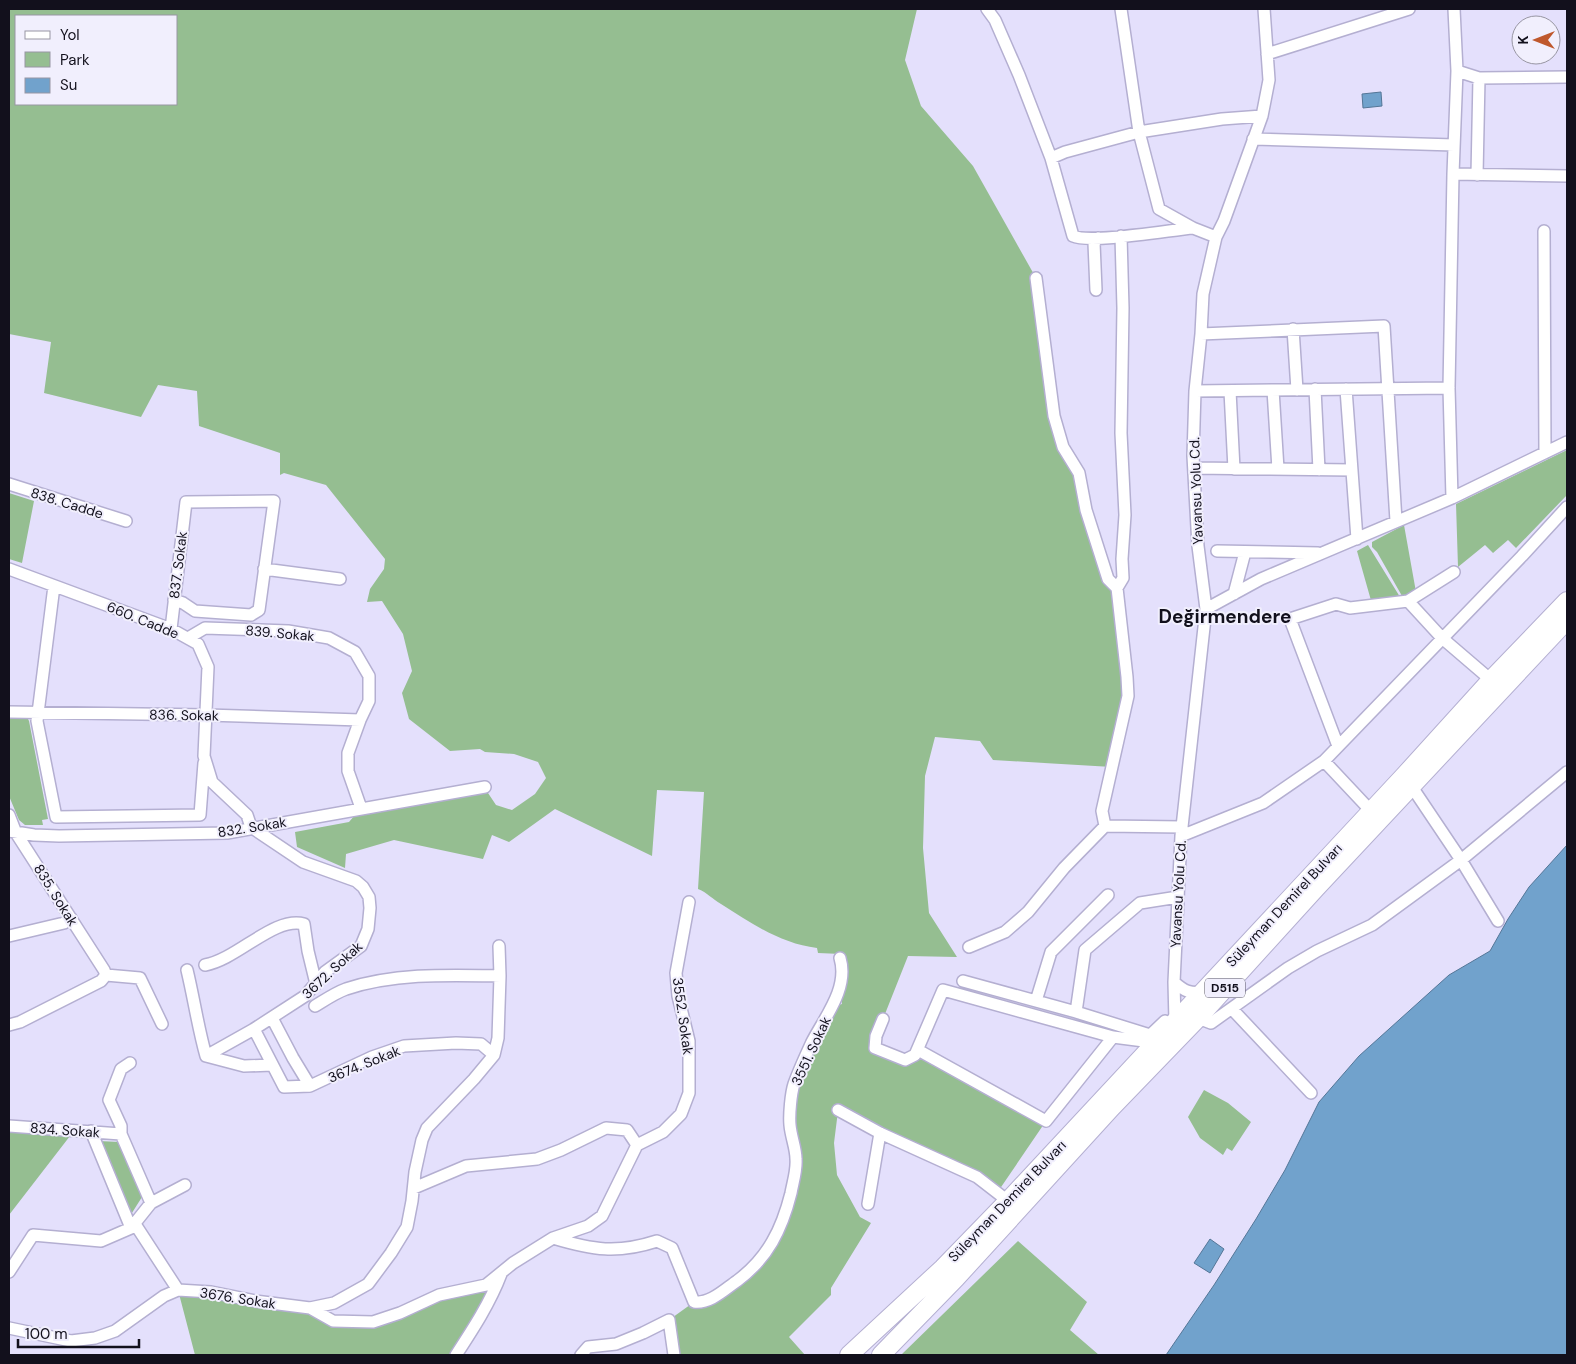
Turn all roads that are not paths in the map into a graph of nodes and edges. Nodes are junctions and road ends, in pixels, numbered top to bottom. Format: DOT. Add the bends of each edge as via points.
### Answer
graph roads {
  1 [pos="1121,9"];
  2 [pos="1264,9"];
  3 [pos="1409,9"];
  4 [pos="1454,9"];
  5 [pos="992,10"];
  6 [pos="1267,54"];
  7 [pos="1457,71"];
  8 [pos="1567,77"];
  9 [pos="1479,78"];
  10 [pos="1262,116"];
  11 [pos="1139,132"];
  12 [pos="1253,139"];
  13 [pos="1454,145"];
  14 [pos="1051,158"];
  15 [pos="1453,174"];
  16 [pos="1477,175"];
  17 [pos="1567,176"];
  18 [pos="1193,228"];
  19 [pos="1544,231"];
  20 [pos="1121,236"];
  21 [pos="1216,237"];
  22 [pos="1098,238"];
  23 [pos="1036,278"];
  24 [pos="1096,290"];
  25 [pos="1293,329"];
  26 [pos="1202,334"];
  27 [pos="1449,388"];
  28 [pos="1315,389"];
  29 [pos="1346,389"];
  30 [pos="1387,389"];
  31 [pos="1273,390"];
  32 [pos="1297,390"];
  33 [pos="1195,391"];
  34 [pos="1230,391"];
  35 [pos="1567,442"];
  36 [pos="1545,453"];
  37 [pos="1194,468"];
  38 [pos="1234,468"];
  39 [pos="1278,469"];
  40 [pos="1319,470"];
  41 [pos="1352,470"];
  42 [pos="9,484"];
  43 [pos="1452,498"];
  44 [pos="1567,507"];
  45 [pos="126,521"];
  46 [pos="1396,521"];
  47 [pos="1357,539"];
  48 [pos="1217,551"];
  49 [pos="1245,552"];
  50 [pos="1322,553"];
  51 [pos="9,569"];
  52 [pos="264,569"];
  53 [pos="1454,572"];
  54 [pos="340,579"];
  55 [pos="54,586"];
  56 [pos="1117,588"];
  57 [pos="1234,594"];
  58 [pos="174,600"];
  59 [pos="1408,601"];
  60 [pos="1567,601"];
  61 [pos="1206,609"];
  62 [pos="1566,626"];
  63 [pos="171,629"];
  64 [pos="188,638"];
  65 [pos="1442,638"];
  66 [pos="1491,680"];
  67 [pos="9,712"];
  68 [pos="38,712"];
  69 [pos="207,715"];
  70 [pos="360,720"];
  71 [pos="1338,746"];
  72 [pos="204,756"];
  73 [pos="1324,761"];
  74 [pos="1567,772"];
  75 [pos="484,787"];
  76 [pos="1412,787"];
  77 [pos="360,808"];
  78 [pos="1372,811"];
  79 [pos="10,824"];
  80 [pos="1105,826"];
  81 [pos="251,827"];
  82 [pos="1181,831"];
  83 [pos="1461,860"];
  84 [pos="1108,895"];
  85 [pos="1178,897"];
  86 [pos="689,902"];
  87 [pos="71,918"];
  88 [pos="1498,921"];
  89 [pos="9,936"];
  90 [pos="1067,937"];
  91 [pos="499,946"];
  92 [pos="969,947"];
  93 [pos="1085,950"];
  94 [pos="840,958"];
  95 [pos="205,965"];
  96 [pos="187,970"];
  97 [pos="106,975"];
  98 [pos="494,976"];
  99 [pos="963,981"];
  100 [pos="1174,982"];
  101 [pos="316,984"];
  102 [pos="1204,992"];
  103 [pos="1036,1001"];
  104 [pos="315,1006"];
  105 [pos="1232,1008"];
  106 [pos="1076,1012"];
  107 [pos="1175,1014"];
  108 [pos="272,1018"];
  109 [pos="1198,1018"];
  110 [pos="882,1019"];
  111 [pos="9,1024"];
  112 [pos="162,1024"];
  113 [pos="254,1029"];
  114 [pos="1150,1035"];
  115 [pos="1113,1037"];
  116 [pos="918,1050"];
  117 [pos="494,1055"];
  118 [pos="206,1056"];
  119 [pos="130,1063"];
  120 [pos="272,1065"];
  121 [pos="310,1086"];
  122 [pos="1311,1093"];
  123 [pos="838,1110"];
  124 [pos="9,1126"];
  125 [pos="91,1131"];
  126 [pos="880,1133"];
  127 [pos="121,1134"];
  128 [pos="637,1145"];
  129 [pos="185,1186"];
  130 [pos="414,1188"];
  131 [pos="1008,1201"];
  132 [pos="151,1203"];
  133 [pos="868,1204"];
  134 [pos="133,1226"];
  135 [pos="553,1238"];
  136 [pos="9,1272"];
  137 [pos="502,1272"];
  138 [pos="178,1290"];
  139 [pos="326,1305"];
  140 [pos="310,1308"];
  141 [pos="326,1317"];
  142 [pos="9,1328"];
  143 [pos="456,1355"];
  144 [pos="581,1355"];
  145 [pos="674,1355"];
  146 [pos="849,1355"];
  147 [pos="882,1355"];
  1 -- 11 [label="street"];
  2 -- 6 [label="street, Yavansu Yolu Cd."];
  3 -- 6 [label="street"];
  4 -- 7 [label="street"];
  5 -- 14 [label="street"];
  6 -- 10 [label="street, Yavansu Yolu Cd." via="1269,80"];
  7 -- 9 [label="street"];
  7 -- 13 [label="street"];
  8 -- 9 [label="street"];
  9 -- 16 [label="street"];
  10 -- 11 [label="street"];
  10 -- 12 [label="street, Yavansu Yolu Cd."];
  11 -- 14 [label="street"];
  11 -- 18 [label="street" via="1159,209"];
  12 -- 13 [label="street"];
  12 -- 21 [label="street, Yavansu Yolu Cd."];
  13 -- 15 [label="street"];
  14 -- 22 [label="street" via="1073,236"];
  15 -- 16 [label="street"];
  15 -- 27 [label="street"];
  16 -- 17 [label="street"];
  18 -- 20 [label="street"];
  18 -- 21 [label="street"];
  19 -- 36 [label="street"];
  20 -- 22 [label="street"];
  20 -- 56 [label="street" via="1121,433 1125,515 1123,578"];
  21 -- 26 [label="street, Yavansu Yolu Cd." via="1203,294"];
  22 -- 24 [label="street" via="1094,243"];
  23 -- 56 [label="street" via="1054,416 1064,447 1079,473 1086,510 1108,579"];
  25 -- 26 [label="street"];
  25 -- 30 [label="street" via="1384,326"];
  25 -- 32 [label="street"];
  26 -- 33 [label="street, Yavansu Yolu Cd."];
  27 -- 30 [label="street"];
  27 -- 43 [label="street"];
  28 -- 29 [label="street"];
  28 -- 32 [label="street"];
  28 -- 40 [label="street"];
  29 -- 30 [label="street"];
  29 -- 41 [label="street"];
  30 -- 46 [label="street"];
  31 -- 32 [label="street"];
  31 -- 34 [label="street"];
  31 -- 39 [label="street"];
  33 -- 34 [label="street"];
  33 -- 37 [label="street, Yavansu Yolu Cd."];
  34 -- 38 [label="street"];
  35 -- 36 [label="street"];
  36 -- 43 [label="street"];
  37 -- 38 [label="street"];
  37 -- 61 [label="street, Yavansu Yolu Cd." via="1198,546"];
  38 -- 39 [label="street"];
  39 -- 40 [label="street"];
  40 -- 41 [label="street"];
  41 -- 47 [label="street"];
  42 -- 45 [label="street, 838. Cadde"];
  43 -- 46 [label="street"];
  44 -- 65 [label="street"];
  46 -- 47 [label="street"];
  47 -- 50 [label="street"];
  48 -- 49 [label="street"];
  49 -- 50 [label="street"];
  49 -- 57 [label="street"];
  50 -- 57 [label="street"];
  51 -- 55 [label="street, 660. Cadde"];
  52 -- 54 [label="street"];
  52 -- 58 [label="street" via="259,610 252,615 195,611"];
  52 -- 58 [label="street, 837. Sokak" via="274,501 186,502"];
  53 -- 59 [label="street"];
  55 -- 63 [label="street, 660. Cadde"];
  55 -- 68 [label="street"];
  56 -- 80 [label="street" via="1128,696 1102,811"];
  57 -- 61 [label="street"];
  58 -- 63 [label="street, 837. Sokak"];
  59 -- 65 [label="street"];
  59 -- 71 [label="street" via="1350,608 1336,604 1290,619"];
  60 -- 66 [label="highway, Süleyman Demirel Bulvarı / D515"];
  61 -- 82 [label="street, Yavansu Yolu Cd."];
  62 -- 76 [label="highway, Süleyman Demirel Bulvarı / D515"];
  63 -- 64 [label="street, 660. Cadde"];
  64 -- 69 [label="street, 660. Cadde" via="198,644 208,667"];
  64 -- 70 [label="street, 839. Sokak" via="205,628 288,631 329,638 355,652 369,676 369,701"];
  65 -- 66 [label="street"];
  65 -- 71 [label="street"];
  66 -- 78 [label="highway, Süleyman Demirel Bulvarı / D515"];
  67 -- 68 [label="street, 836. Sokak"];
  68 -- 69 [label="street, 836. Sokak"];
  68 -- 72 [label="street" via="37,721 56,817 200,815"];
  69 -- 70 [label="street, 836. Sokak"];
  69 -- 72 [label="street, 660. Cadde"];
  70 -- 77 [label="street, 839. Sokak" via="348,753 348,771"];
  71 -- 73 [label="street"];
  72 -- 81 [label="street, 660. Cadde" via="212,782 247,815"];
  73 -- 78 [label="street"];
  73 -- 82 [label="street" via="1264,803"];
  74 -- 83 [label="street"];
  75 -- 77 [label="street, 832. Sokak"];
  76 -- 83 [label="street"];
  76 -- 109 [label="highway, Süleyman Demirel Bulvarı / D515"];
  77 -- 81 [label="street, 832. Sokak"];
  78 -- 102 [label="highway, Süleyman Demirel Bulvarı / D515"];
  79 -- 81 [label="street, 832. Sokak" via="58,836 227,833"];
  79 -- 87 [label="street, 835. Sokak"];
  80 -- 82 [label="street"];
  80 -- 92 [label="street" via="1064,868 1028,912 1005,932"];
  81 -- 101 [label="street, 3672. Sokak" via="303,862 356,881 369,897 370,918 362,946 325,972"];
  82 -- 85 [label="street, Yavansu Yolu Cd."];
  83 -- 88 [label="street"];
  83 -- 105 [label="street" via="1372,925 1288,968"];
  84 -- 90 [label="street"];
  85 -- 93 [label="street" via="1140,903"];
  85 -- 100 [label="street, Yavansu Yolu Cd."];
  86 -- 128 [label="street, 3552. Sokak" via="676,973 689,1041 689,1094 681,1114 663,1132"];
  87 -- 89 [label="street" via="64,923"];
  87 -- 97 [label="street, 835. Sokak"];
  90 -- 93 [label="street"];
  90 -- 103 [label="street" via="1051,952"];
  91 -- 98 [label="street"];
  93 -- 106 [label="street"];
  94 -- 135 [label="street, 3551. Sokak" via="840,986 794,1086 790,1124 796,1160 785,1217 760,1260 739,1280 702,1303 694,1302 672,1248 656,1241 613,1250 581,1247"];
  95 -- 101 [label="street" via="229,957 281,925 296,922 304,924"];
  96 -- 118 [label="street"];
  97 -- 111 [label="street" via="101,981 20,1022"];
  97 -- 112 [label="street" via="140,978"];
  98 -- 104 [label="street" via="434,975 382,980 344,990"];
  98 -- 117 [label="street" via="498,1038"];
  99 -- 103 [label="street"];
  100 -- 102 [label="street" via="1192,994"];
  100 -- 107 [label="street, Yavansu Yolu Cd."];
  101 -- 108 [label="street, 3672. Sokak" via="306,996"];
  102 -- 107 [label="highway, Süleyman Demirel Bulvarı / D515"];
  103 -- 106 [label="street"];
  105 -- 109 [label="street" via="1211,1023"];
  105 -- 122 [label="street"];
  106 -- 114 [label="street"];
  107 -- 114 [label="street"];
  107 -- 131 [label="highway, Süleyman Demirel Bulvarı / D515"];
  108 -- 113 [label="street, 3672. Sokak"];
  108 -- 121 [label="street, 3674. Sokak"];
  109 -- 147 [label="highway, Süleyman Demirel Bulvarı / D515"];
  110 -- 116 [label="street" via="875,1048 905,1060"];
  113 -- 118 [label="street, 3672. Sokak"];
  113 -- 120 [label="street"];
  114 -- 115 [label="street" via="1144,1041"];
  115 -- 116 [label="street" via="944,990"];
  115 -- 116 [label="street" via="1046,1121"];
  117 -- 121 [label="street, 3674. Sokak" via="481,1044 404,1046"];
  117 -- 130 [label="street, 3676. Sokak" via="427,1128"];
  118 -- 120 [label="street" via="244,1066"];
  119 -- 127 [label="street" via="121,1069 109,1100 121,1126"];
  120 -- 121 [label="street" via="284,1087"];
  123 -- 126 [label="street"];
  124 -- 125 [label="street, 834. Sokak"];
  125 -- 127 [label="street, 834. Sokak"];
  125 -- 134 [label="street"];
  126 -- 131 [label="street" via="977,1177"];
  126 -- 133 [label="street"];
  127 -- 132 [label="street"];
  128 -- 130 [label="street" via="627,1130 606,1128 537,1159 466,1166"];
  128 -- 135 [label="street" via="602,1216 588,1226"];
  129 -- 132 [label="street"];
  130 -- 139 [label="street, 3676. Sokak" via="407,1227 368,1284"];
  131 -- 146 [label="highway, Süleyman Demirel Bulvarı / D515" via="943,1268"];
  132 -- 134 [label="street"];
  134 -- 136 [label="street" via="101,1241 33,1236"];
  134 -- 138 [label="street"];
  135 -- 137 [label="street"];
  137 -- 141 [label="street" via="486,1284 439,1295 373,1322 333,1321"];
  137 -- 143 [label="street" via="477,1323"];
  138 -- 140 [label="street, 3676. Sokak"];
  138 -- 142 [label="street" via="164,1296 115,1332 94,1338 71,1340"];
  139 -- 140 [label="street, 3676. Sokak"];
  139 -- 141 [label="street"];
  140 -- 141 [label="street"];
  144 -- 145 [label="street" via="588,1347 616,1344 670,1320"];
}
